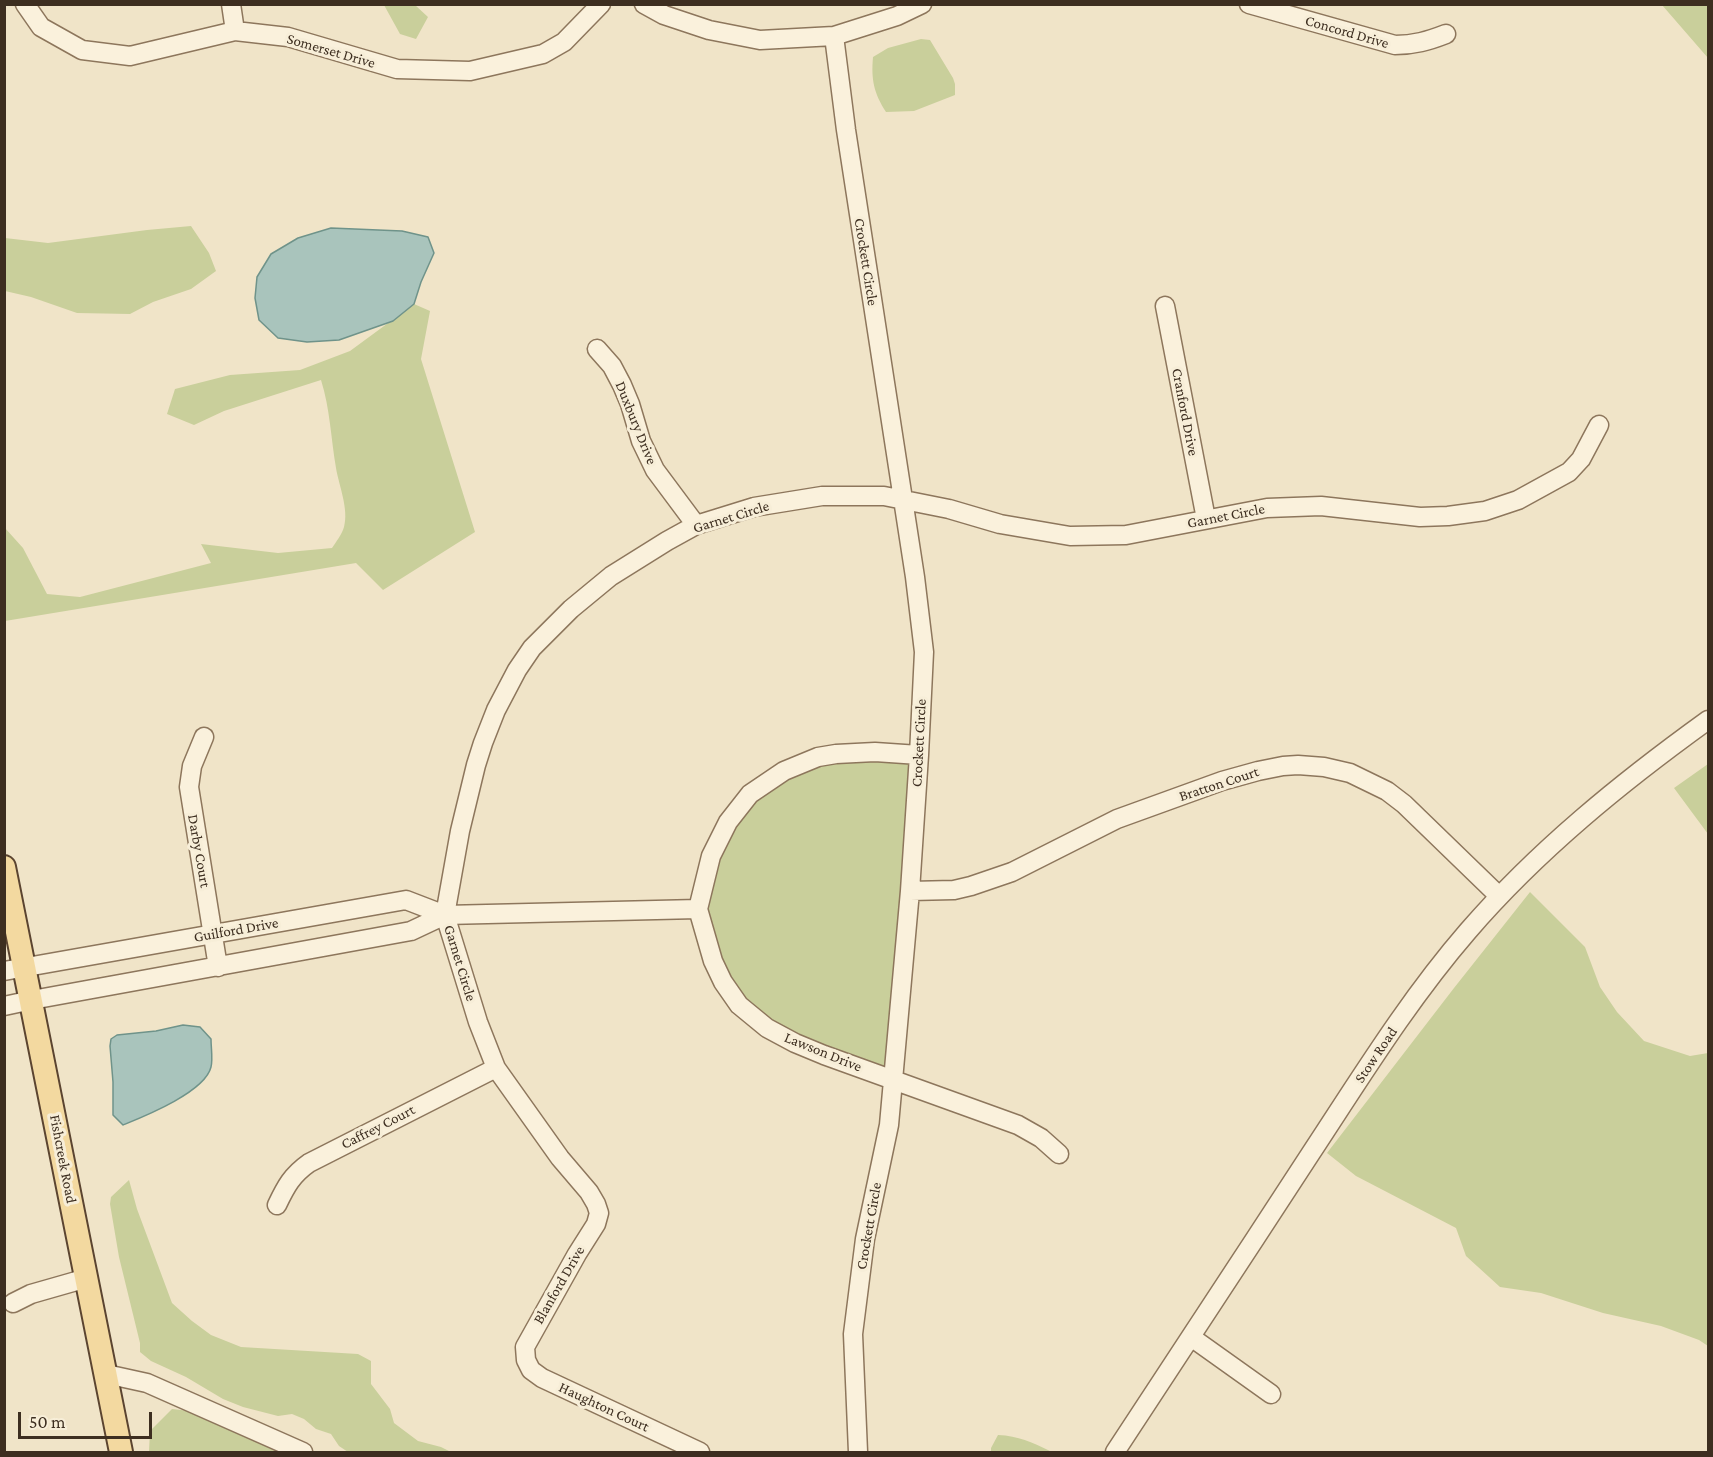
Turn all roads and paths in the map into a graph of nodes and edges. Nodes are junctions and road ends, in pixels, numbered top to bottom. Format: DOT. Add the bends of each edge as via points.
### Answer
graph roads {
  1 [pos="25,4"];
  2 [pos="231,4"];
  3 [pos="601,4"];
  4 [pos="644,4"];
  5 [pos="921,4"];
  6 [pos="1249,4"];
  7 [pos="235,31"];
  8 [pos="1446,34"];
  9 [pos="834,36"];
  10 [pos="1165,306"];
  11 [pos="597,349"];
  12 [pos="1599,425"];
  13 [pos="903,500"];
  14 [pos="1206,519"];
  15 [pos="696,525"];
  16 [pos="1708,720"];
  17 [pos="204,737"];
  18 [pos="919,755"];
  19 [pos="4,867"];
  20 [pos="910,891"];
  21 [pos="1499,896"];
  22 [pos="698,909"];
  23 [pos="445,915"];
  24 [pos="213,934"];
  25 [pos="218,967"];
  26 [pos="15,968"];
  27 [pos="32,1000"];
  28 [pos="4,1006"];
  29 [pos="496,1068"];
  30 [pos="892,1080"];
  31 [pos="1059,1154"];
  32 [pos="277,1205"];
  33 [pos="596,1224"];
  34 [pos="87,1278"];
  35 [pos="13,1303"];
  36 [pos="1191,1337"];
  37 [pos="525,1347"];
  38 [pos="106,1374"];
  39 [pos="1271,1394"];
  40 [pos="121,1452"];
  41 [pos="303,1452"];
  42 [pos="699,1452"];
  43 [pos="858,1452"];
  44 [pos="1115,1452"];
  1 -- 7 [label="street, Somerset Drive" via="41,27 81,50 130,56"];
  2 -- 7 [label="street"];
  3 -- 7 [label="street, Somerset Drive" via="564,42 543,54 470,71 397,69 288,37"];
  4 -- 9 [label="street" via="709,30 760,40"];
  5 -- 9 [label="street"];
  6 -- 8 [label="street, Concord Drive" via="1395,45 1426,42"];
  9 -- 13 [label="street, Crockett Circle"];
  10 -- 14 [label="street, Cranford Drive"];
  11 -- 15 [label="street, Duxbury Drive" via="622,385 655,470"];
  12 -- 14 [label="street, Garnet Circle" via="1581,459 1569,471 1518,500 1485,511 1420,517 1321,506 1267,508"];
  13 -- 14 [label="street, Garnet Circle" via="1000,524 1070,536 1126,535"];
  13 -- 15 [label="street, Garnet Circle" via="884,496 822,496 754,507"];
  13 -- 18 [label="street, Crockett Circle" via="924,652"];
  15 -- 23 [label="street, Garnet Circle" via="611,576 571,609 532,648 517,670 496,710 476,765"];
  16 -- 21 [label="street, Stow Road" via="1575,824"];
  17 -- 24 [label="street, Darby Court" via="192,766 189,787"];
  18 -- 20 [label="street, Crockett Circle"];
  18 -- 22 [label="street, Lawson Drive" via="875,752 818,757 784,771 754,791 729,822 711,856"];
  19 -- 26 [label="main road, Fishcreek Road"];
  20 -- 21 [label="street, Bratton Court" via="971,886 1012,872 1117,819 1179,796 1258,771 1298,765 1350,773 1387,791"];
  20 -- 30 [label="street, Crockett Circle"];
  21 -- 36 [label="street, Stow Road" via="1413,1001"];
  22 -- 23 [label="street, Guilford Drive"];
  22 -- 30 [label="street, Lawson Drive" via="713,961 739,1005 767,1028 795,1043"];
  23 -- 24 [label="street, Guilford Drive" via="406,900"];
  23 -- 25 [label="street, Guilford Drive" via="411,931"];
  23 -- 29 [label="street, Garnet Circle" via="477,1023"];
  24 -- 25 [label="street, Darby Court"];
  24 -- 26 [label="street, Guilford Drive"];
  25 -- 27 [label="street, Guilford Drive"];
  26 -- 27 [label="main road, Fishcreek Road"];
  27 -- 28 [label="street, Guilford Drive"];
  27 -- 34 [label="main road, Fishcreek Road"];
  29 -- 32 [label="street, Caffrey Court" via="309,1162 295,1174"];
  29 -- 33 [label="street, Garnet Circle" via="589,1192 599,1213"];
  30 -- 31 [label="street, Lawson Drive" via="1018,1125"];
  30 -- 43 [label="street, Crockett Circle" via="853,1334"];
  33 -- 37 [label="street, Blanford Drive"];
  34 -- 35 [label="street"];
  34 -- 38 [label="main road, Fishcreek Road"];
  36 -- 39 [label="street"];
  36 -- 44 [label="street, Stow Road"];
  37 -- 42 [label="street, Haughton Court" via="531,1370 542,1378"];
  38 -- 40 [label="main road, Fishcreek Road"];
  38 -- 41 [label="street" via="147,1383"];
}
